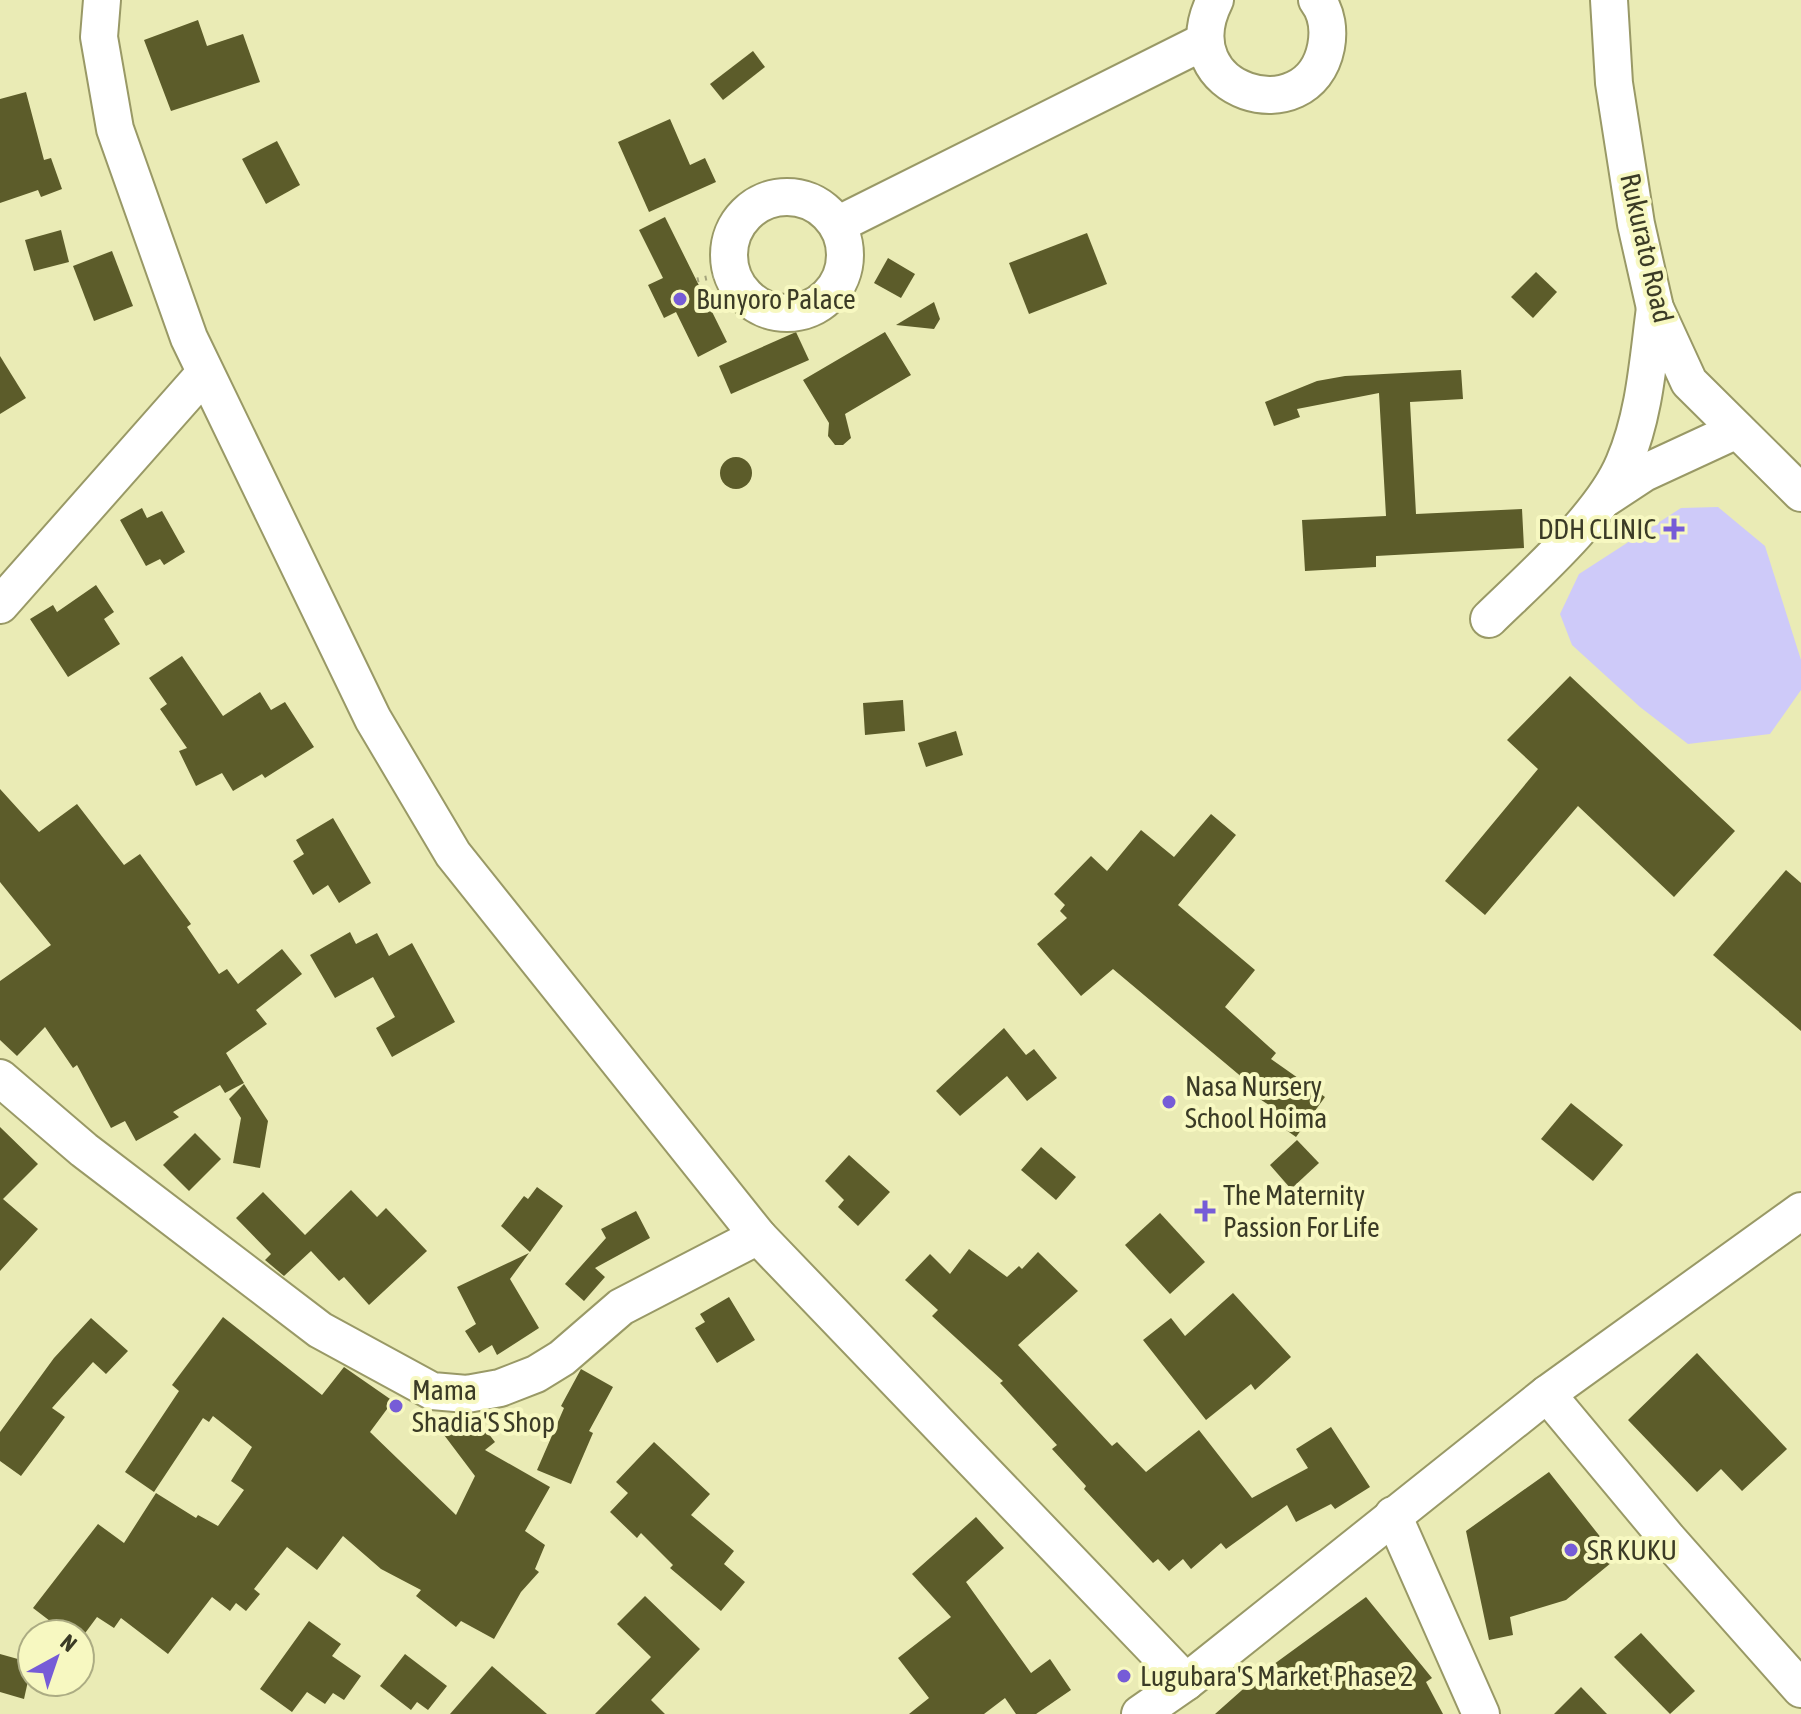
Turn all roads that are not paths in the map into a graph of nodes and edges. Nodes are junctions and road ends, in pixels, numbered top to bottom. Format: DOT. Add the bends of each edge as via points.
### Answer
graph roads {
  1 [pos="102,0"];
  2 [pos="1215,0"];
  3 [pos="1317,0"];
  4 [pos="1609,0"];
  5 [pos="1205,41"];
  6 [pos="839,224"];
  7 [pos="1655,308"];
  8 [pos="205,373"];
  9 [pos="1737,430"];
  10 [pos="1801,493"];
  11 [pos="1602,501"];
  12 [pos="0,605"];
  13 [pos="1489,619"];
  14 [pos="0,1078"];
  15 [pos="1801,1211"];
  16 [pos="758,1236"];
  17 [pos="1547,1394"];
  18 [pos="1393,1515"];
  19 [pos="1186,1682"];
  20 [pos="1801,1689"];
  21 [pos="1140,1714"];
  22 [pos="1481,1714"];
  1 -- 8 [label="street" via="99,37 115,129"];
  2 -- 5 [label="street"];
  3 -- 5 [label="street" via="1328,32 1323,58 1308,80 1285,93 1242,92 1211,62"];
  4 -- 7 [label="street, Rukurato Road" via="1614,83"];
  5 -- 6 [label="street"];
  6 -- 6 [label="street" via="847,263 842,275 830,299 794,315 755,305 714,277 740,219 762,200 791,195 818,204"];
  7 -- 9 [label="street, Rukurato Road" via="1689,382"];
  7 -- 11 [label="street" via="1637,428"];
  8 -- 12 [label="street"];
  8 -- 16 [label="street" via="373,719 453,854"];
  9 -- 10 [label="street, Rukurato Road"];
  9 -- 11 [label="street" via="1644,473"];
  11 -- 13 [label="street"];
  14 -- 16 [label="street" via="84,1150 320,1330 432,1391 467,1394 536,1374 621,1307"];
  15 -- 17 [label="street"];
  16 -- 19 [label="street"];
  17 -- 18 [label="street"];
  17 -- 20 [label="street"];
  18 -- 19 [label="street"];
  18 -- 22 [label="street"];
  19 -- 21 [label="street"];
}
